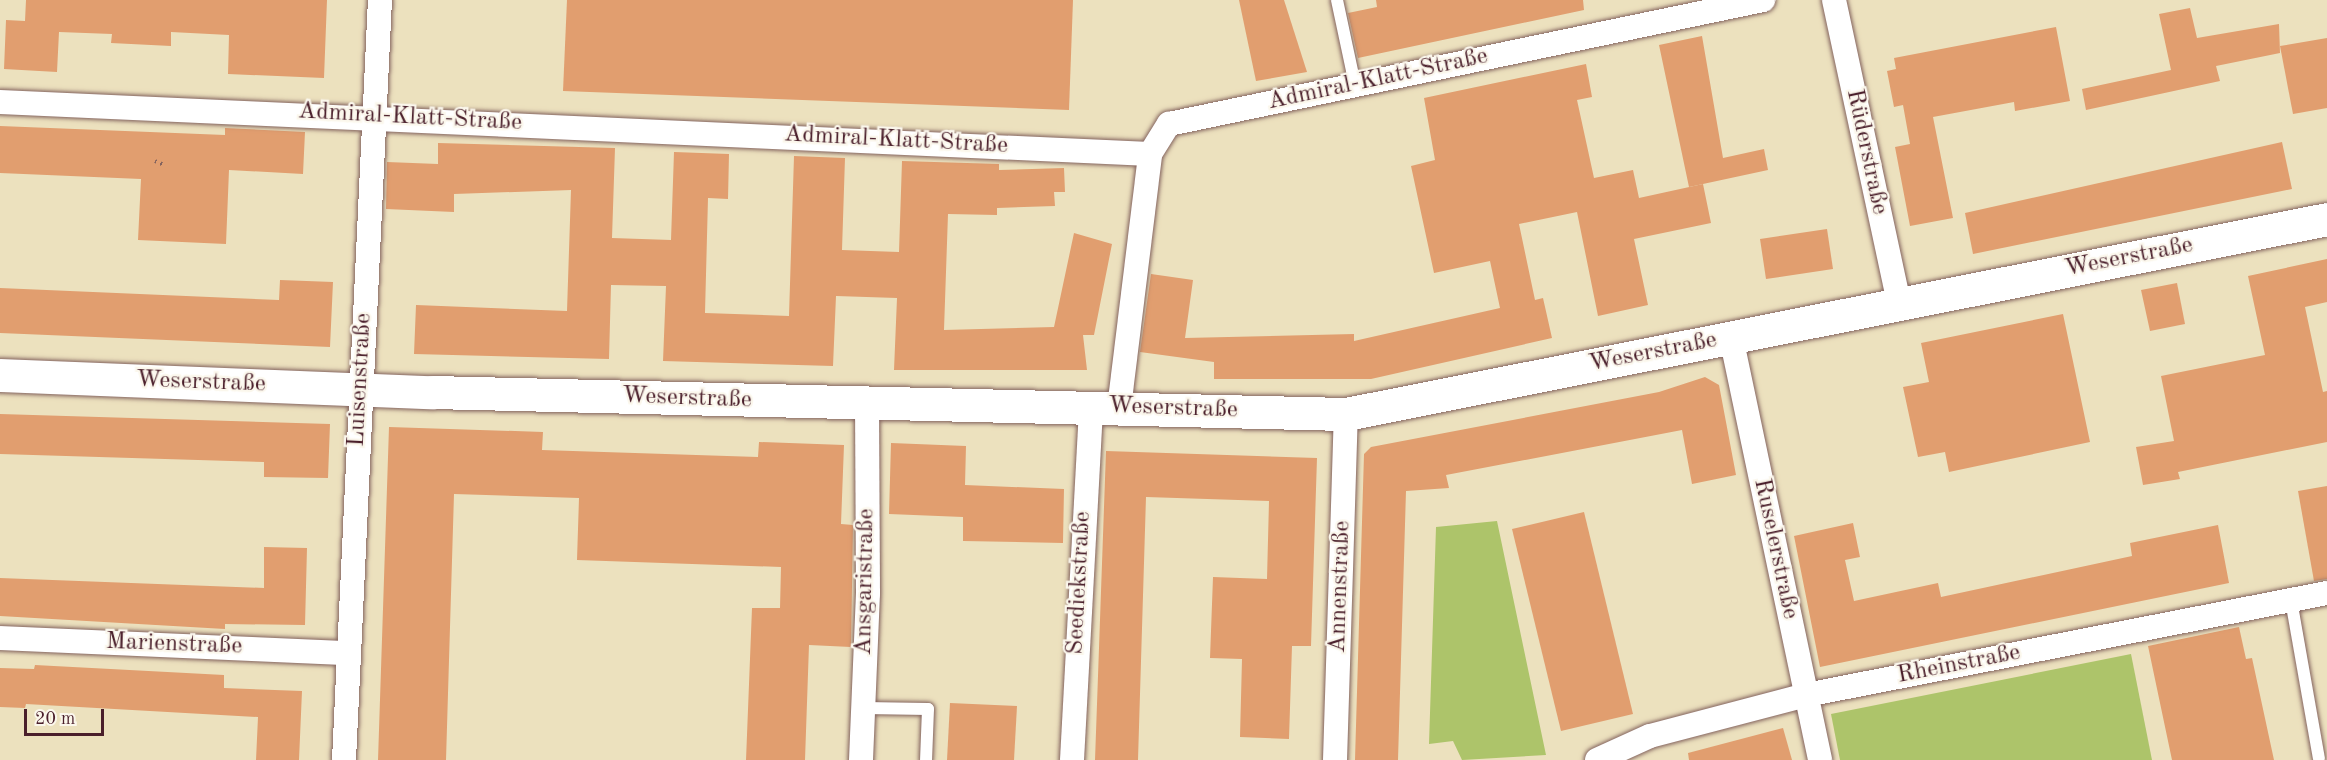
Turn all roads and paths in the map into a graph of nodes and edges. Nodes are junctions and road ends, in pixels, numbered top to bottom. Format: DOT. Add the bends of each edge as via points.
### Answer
graph roads {
  1 [pos="380,0"];
  2 [pos="1337,0"];
  3 [pos="1763,0"];
  4 [pos="1834,0"];
  5 [pos="1355,85"];
  6 [pos="0,102"];
  7 [pos="376,116"];
  8 [pos="1150,154"];
  9 [pos="155,160"];
  10 [pos="164,165"];
  11 [pos="2327,219"];
  12 [pos="1899,304"];
  13 [pos="1731,337"];
  14 [pos="0,375"];
  15 [pos="361,390"];
  16 [pos="867,405"];
  17 [pos="1105,407"];
  18 [pos="1346,414"];
  19 [pos="2327,593"];
  20 [pos="2291,600"];
  21 [pos="0,638"];
  22 [pos="349,652"];
  23 [pos="1806,694"];
  24 [pos="864,708"];
  25 [pos="2319,759"];
  26 [pos="344,760"];
  27 [pos="861,760"];
  28 [pos="926,760"];
  29 [pos="1072,760"];
  30 [pos="1335,760"];
  31 [pos="1598,760"];
  32 [pos="1820,760"];
  1 -- 7 [label="street, Luisenstraße"];
  2 -- 5 [label="lane"];
  3 -- 5 [label="street, Admiral-Klatt-Straße"];
  4 -- 12 [label="street, Rüderstraße"];
  5 -- 8 [label="street, Admiral-Klatt-Straße" via="1169,124"];
  6 -- 7 [label="street, Admiral-Klatt-Straße"];
  7 -- 8 [label="street, Admiral-Klatt-Straße"];
  7 -- 15 [label="street, Luisenstraße"];
  8 -- 17 [label="street, Seediekstraße"];
  9 -- 10 [label="path"];
  11 -- 12 [label="street, Weserstraße"];
  12 -- 13 [label="street, Weserstraße"];
  13 -- 18 [label="street, Weserstraße"];
  13 -- 23 [label="street, Ruselerstraße"];
  14 -- 15 [label="street, Weserstraße"];
  15 -- 16 [label="street, Weserstraße"];
  15 -- 22 [label="street, Luisenstraße"];
  16 -- 17 [label="street, Weserstraße"];
  16 -- 24 [label="street, Ansgaristraße"];
  17 -- 18 [label="street, Weserstraße"];
  17 -- 29 [label="street, Seediekstraße"];
  18 -- 30 [label="street, Annenstraße"];
  19 -- 20 [label="street, Rheinstraße"];
  20 -- 23 [label="street, Rheinstraße"];
  20 -- 25 [label="lane"];
  21 -- 22 [label="street, Marienstraße"];
  22 -- 26 [label="street, Luisenstraße"];
  23 -- 31 [label="street, Rheinstraße" via="1650,736"];
  23 -- 32 [label="street, Ruselerstraße"];
  24 -- 27 [label="street, Ansgaristraße"];
  24 -- 28 [label="lane" via="928,710"];
}
